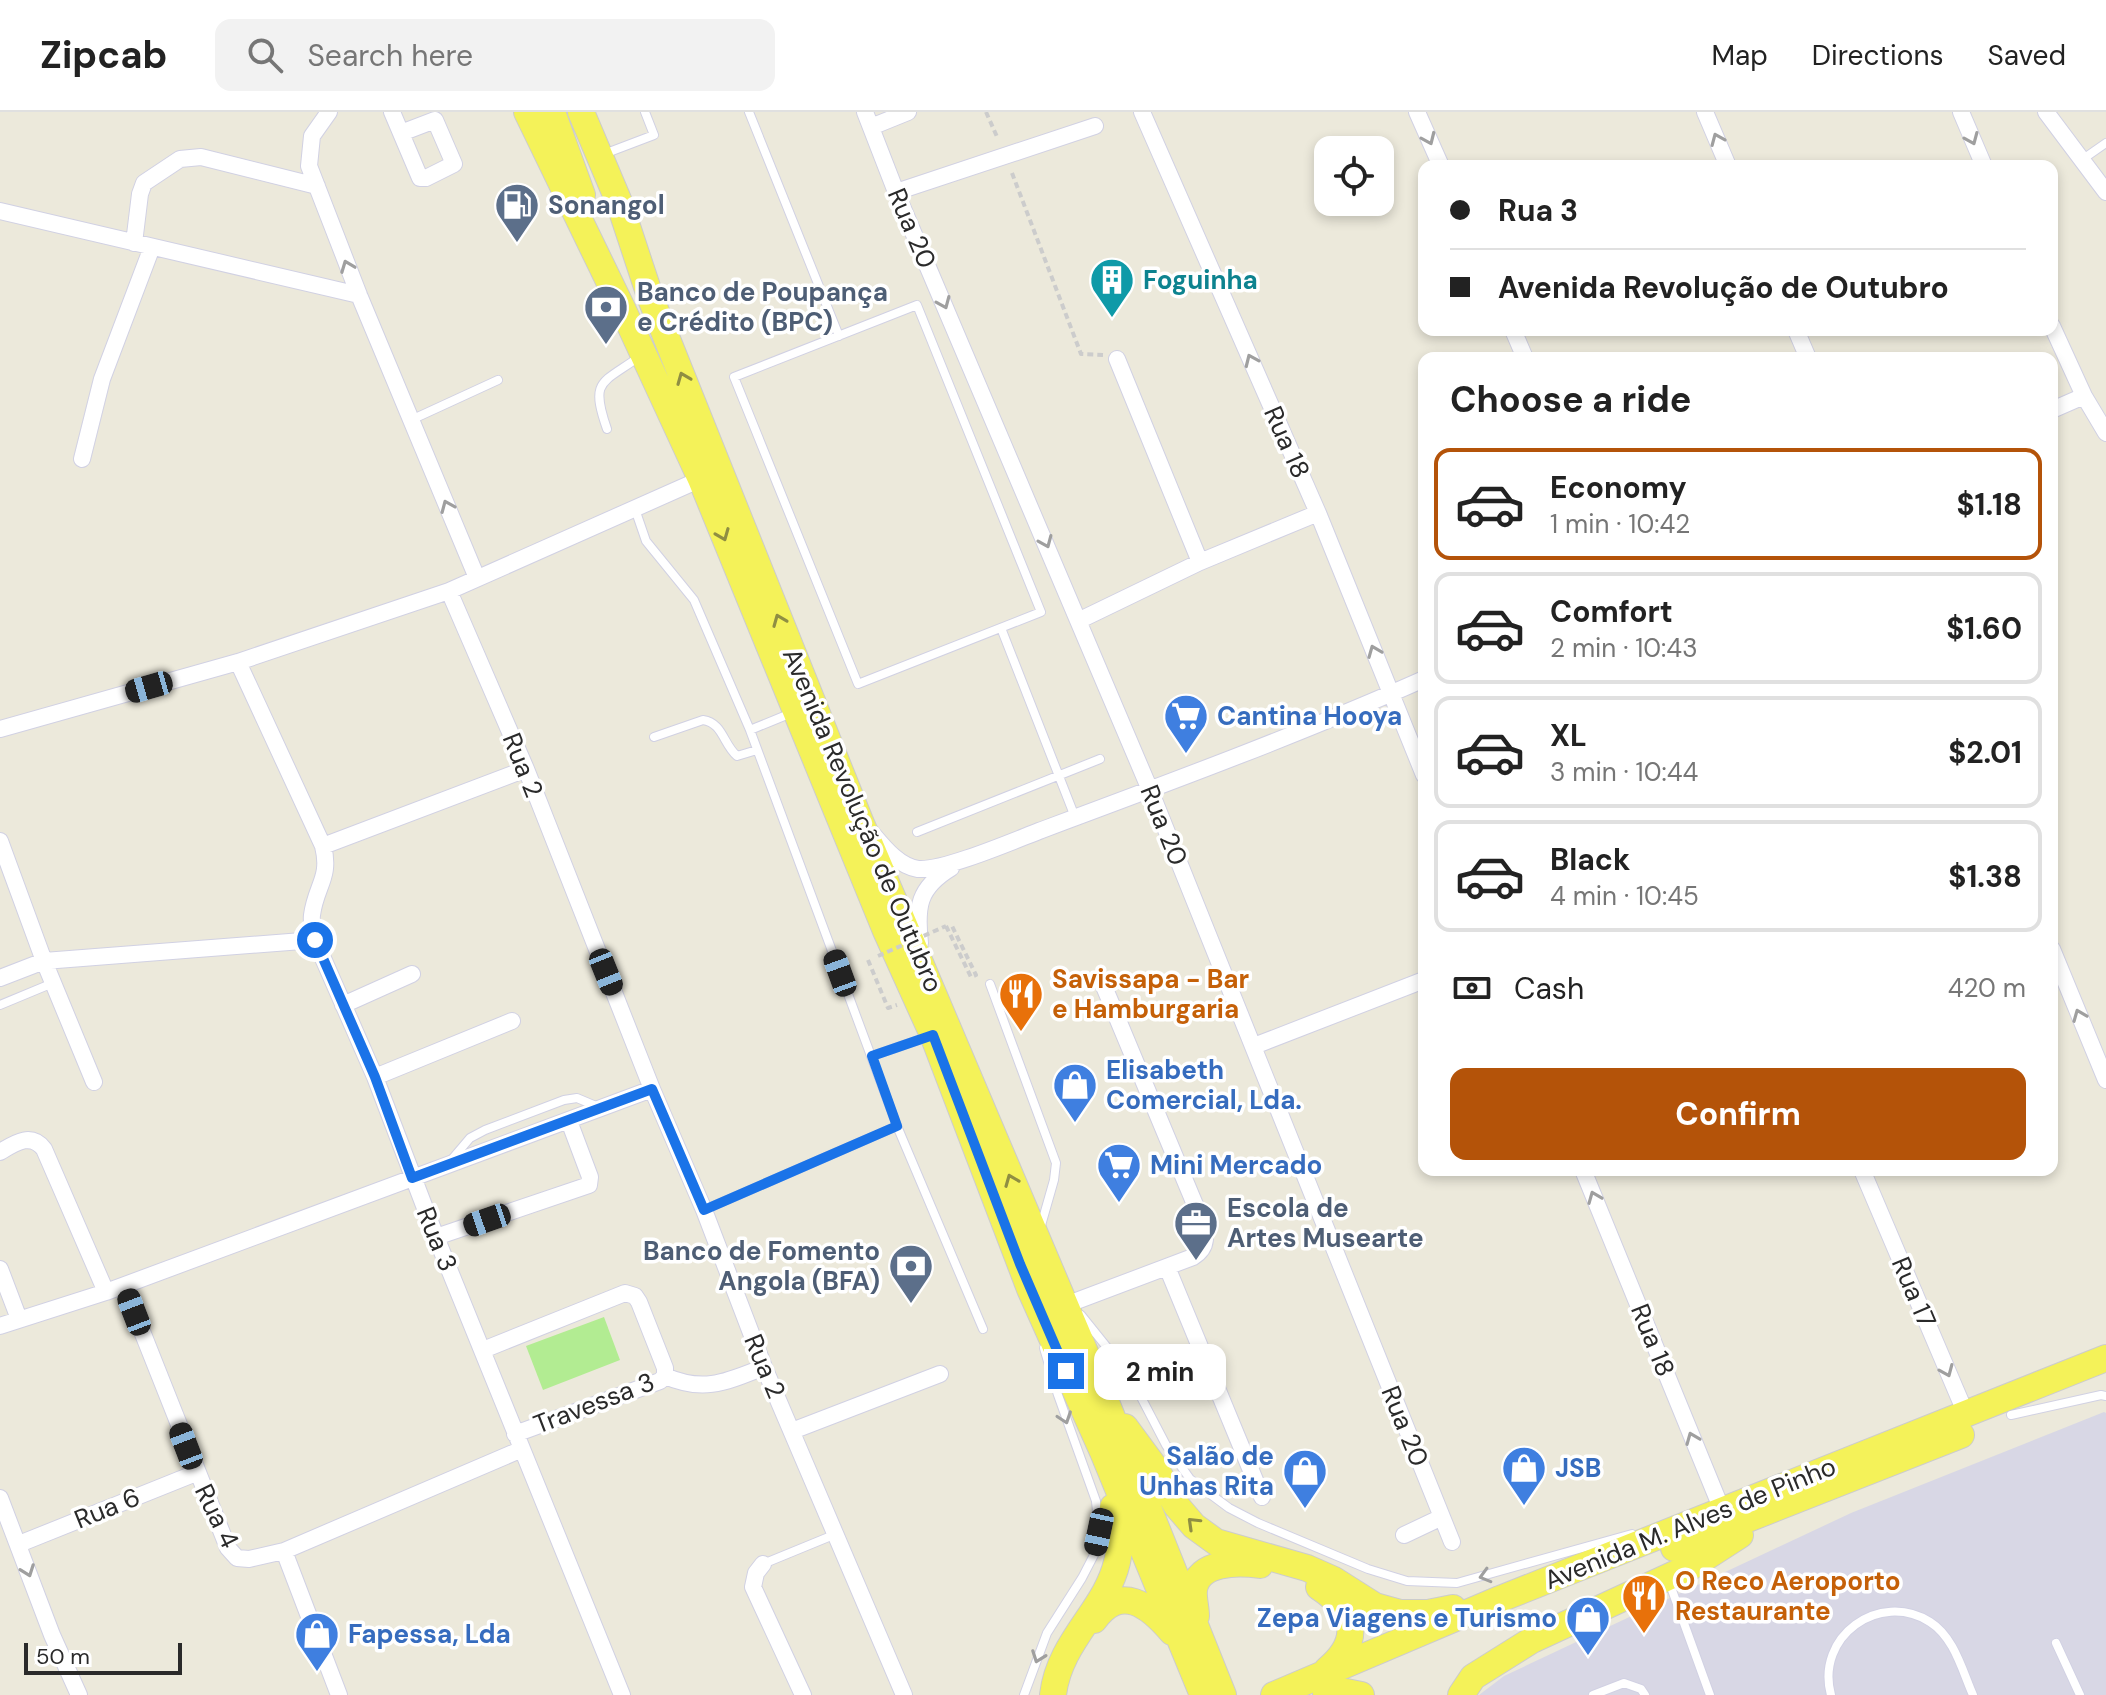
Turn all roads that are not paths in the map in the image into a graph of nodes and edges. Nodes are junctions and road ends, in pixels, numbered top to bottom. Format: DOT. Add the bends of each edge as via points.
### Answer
graph roads {
  1 [pos="392,112"];
  2 [pos="527,112"];
  3 [pos="581,112"];
  4 [pos="645,112"];
  5 [pos="749,112"];
  6 [pos="908,112"];
  7 [pos="1142,112"];
  8 [pos="1417,112"];
  9 [pos="1705,112"];
  10 [pos="1961,112"];
  11 [pos="2046,112"];
  12 [pos="326,113"];
  13 [pos="554,118"];
  14 [pos="868,120"];
  15 [pos="1095,126"];
  16 [pos="401,133"];
  17 [pos="2106,143"];
  18 [pos="600,155"];
  19 [pos="2083,159"];
  20 [pos="1438,160"];
  21 [pos="1725,160"];
  22 [pos="1981,160"];
  23 [pos="317,186"];
  24 [pos="896,192"];
  25 [pos="2106,192"];
  26 [pos="0,211"];
  27 [pos="134,243"];
  28 [pos="152,247"];
  29 [pos="359,295"];
  30 [pos="651,299"];
  31 [pos="623,310"];
  32 [pos="839,336"];
  33 [pos="2057,336"];
  34 [pos="643,354"];
  35 [pos="1117,359"];
  36 [pos="498,380"];
  37 [pos="2084,396"];
  38 [pos="2058,407"];
  39 [pos="411,420"];
  40 [pos="607,429"];
  41 [pos="2106,433"];
  42 [pos="82,459"];
  43 [pos="701,479"];
  44 [pos="635,509"];
  45 [pos="1318,513"];
  46 [pos="1200,562"];
  47 [pos="477,578"];
  48 [pos="449,591"];
  49 [pos="1080,620"];
  50 [pos="1001,628"];
  51 [pos="238,662"];
  52 [pos="1418,682"];
  53 [pos="1391,693"];
  54 [pos="795,711"];
  55 [pos="0,729"];
  56 [pos="750,730"];
  57 [pos="654,737"];
  58 [pos="757,750"];
  59 [pos="1100,759"];
  60 [pos="1418,760"];
  61 [pos="526,769"];
  62 [pos="1059,775"];
  63 [pos="1150,790"];
  64 [pos="1076,818"];
  65 [pos="860,821"];
  66 [pos="917,832"];
  67 [pos="0,841"];
  68 [pos="323,846"];
  69 [pos="979,854"];
  70 [pos="6,881"];
  71 [pos="315,940"];
  72 [pos="44,961"];
  73 [pos="922,964"];
  74 [pos="2058,964"];
  75 [pos="412,974"];
  76 [pos="0,978"];
  77 [pos="1418,982"];
  78 [pos="53,983"];
  79 [pos="990,984"];
  80 [pos="1103,984"];
  81 [pos="0,1005"];
  82 [pos="343,1005"];
  83 [pos="512,1021"];
  84 [pos="933,1035"];
  85 [pos="1254,1046"];
  86 [pos="872,1056"];
  87 [pos="375,1077"];
  88 [pos="2106,1080"];
  89 [pos="94,1082"];
  90 [pos="652,1089"];
  91 [pos="601,1108"];
  92 [pos="569,1121"];
  93 [pos="897,1126"];
  94 [pos="0,1152"];
  95 [pos="447,1165"];
  96 [pos="1585,1176"];
  97 [pos="1865,1176"];
  98 [pos="412,1178"];
  99 [pos="704,1210"];
  100 [pos="436,1237"];
  101 [pos="1037,1241"];
  102 [pos="1167,1267"];
  103 [pos="0,1269"];
  104 [pos="1041,1283"];
  105 [pos="124,1286"];
  106 [pos="106,1292"];
  107 [pos="1071,1303"];
  108 [pos="19,1319"];
  109 [pos="0,1326"];
  110 [pos="983,1329"];
  111 [pos="483,1350"];
  112 [pos="2106,1358"];
  113 [pos="764,1367"];
  114 [pos="940,1374"];
  115 [pos="2106,1375"];
  116 [pos="665,1376"];
  117 [pos="2106,1396"];
  118 [pos="1104,1397"];
  119 [pos="1966,1414"];
  120 [pos="2011,1415"];
  121 [pos="792,1431"];
  122 [pos="518,1442"];
  123 [pos="1103,1452"];
  124 [pos="196,1473"];
  125 [pos="1262,1497"];
  126 [pos="0,1498"];
  127 [pos="1789,1504"];
  128 [pos="1722,1510"];
  129 [pos="1442,1517"];
  130 [pos="836,1533"];
  131 [pos="1404,1535"];
  132 [pos="1452,1542"];
  133 [pos="19,1544"];
  134 [pos="284,1551"];
  135 [pos="763,1564"];
  136 [pos="1667,1578"];
  137 [pos="1500,1599"];
  138 [pos="1190,1639"];
  139 [pos="2056,1643"];
  140 [pos="1321,1688"];
  141 [pos="79,1695"];
  142 [pos="339,1695"];
  143 [pos="622,1695"];
  144 [pos="803,1695"];
  145 [pos="904,1695"];
  146 [pos="1024,1695"];
  147 [pos="1053,1695"];
  148 [pos="1059,1695"];
  149 [pos="1203,1695"];
  150 [pos="1223,1695"];
  151 [pos="1275,1695"];
  152 [pos="1361,1695"];
  153 [pos="1461,1695"];
  154 [pos="1593,1695"];
  155 [pos="1645,1695"];
  156 [pos="1710,1695"];
  157 [pos="1831,1695"];
  158 [pos="1973,1695"];
  159 [pos="2080,1695"];
  1 -- 16 [label="street"];
  2 -- 31 [label="main road, Avenida Revolução de Outubro"];
  3 -- 18 [label="main road, Avenida Revolução de Outubro"];
  4 -- 18 [label="lane" via="654,135"];
  5 -- 32 [label="lane"];
  6 -- 14 [label="street"];
  45 -- 7 [label="street, Rua 18, one-way"];
  8 -- 20 [label="street, one-way"];
  21 -- 9 [label="street, one-way"];
  10 -- 22 [label="street, one-way"];
  11 -- 19 [label="street"];
  12 -- 23 [label="street" via="309,152"];
  13 -- 30 [label="main road, Avenida Revolução de Outubro"];
  13 -- 31 [label="main road, Avenida Revolução de Outubro"];
  14 -- 24 [label="street, Rua 20"];
  15 -- 24 [label="street"];
  17 -- 19 [label="lane"];
  18 -- 30 [label="main road, Avenida Revolução de Outubro"];
  19 -- 25 [label="street"];
  23 -- 27 [label="street" via="201,157 180,159 144,183"];
  29 -- 23 [label="street, one-way"];
  24 -- 49 [label="street, Rua 20, one-way"];
  26 -- 27 [label="street"];
  27 -- 28 [label="street"];
  28 -- 29 [label="street"];
  28 -- 42 [label="street" via="102,379"];
  29 -- 39 [label="street"];
  65 -- 30 [label="main road, Avenida Revolução de Outubro, one-way"];
  31 -- 34 [label="main road, Avenida Revolução de Outubro"];
  32 -- 50 [label="lane" via="917,305 1041,612"];
  32 -- 50 [label="lane" via="734,377 858,684"];
  33 -- 37 [label="street"];
  34 -- 40 [label="lane" via="604,382 598,394"];
  34 -- 43 [label="main road, Avenida Revolução de Outubro"];
  35 -- 46 [label="street"];
  36 -- 39 [label="lane"];
  37 -- 38 [label="street"];
  37 -- 41 [label="street"];
  47 -- 39 [label="street, one-way"];
  43 -- 44 [label="street"];
  43 -- 54 [label="main road, Avenida Revolução de Outubro, one-way"];
  44 -- 47 [label="street"];
  44 -- 56 [label="lane" via="646,541 694,600"];
  45 -- 46 [label="street"];
  53 -- 45 [label="street, Rua 18, one-way"];
  46 -- 49 [label="street"];
  47 -- 48 [label="street"];
  48 -- 51 [label="street"];
  48 -- 61 [label="street, Rua 2"];
  49 -- 63 [label="street, Rua 20"];
  50 -- 62 [label="lane"];
  51 -- 55 [label="street"];
  51 -- 68 [label="street"];
  52 -- 53 [label="street"];
  53 -- 60 [label="street, Rua 18"];
  53 -- 63 [label="street"];
  54 -- 56 [label="lane"];
  54 -- 84 [label="main road, Avenida Revolução de Outubro"];
  56 -- 58 [label="lane"];
  57 -- 58 [label="lane" via="703,720 716,724 737,756"];
  58 -- 86 [label="lane"];
  59 -- 62 [label="lane"];
  61 -- 68 [label="street"];
  61 -- 90 [label="street, Rua 2"];
  62 -- 64 [label="lane"];
  62 -- 66 [label="lane"];
  63 -- 64 [label="street"];
  63 -- 85 [label="street, Rua 20"];
  64 -- 69 [label="street"];
  65 -- 69 [label="street" via="895,857 918,869"];
  65 -- 73 [label="main road, Avenida Revolução de Outubro"];
  67 -- 70 [label="street"];
  68 -- 71 [label="street, Rua 3" via="327,870 311,918"];
  69 -- 73 [label="street" via="937,876 921,898 917,917"];
  70 -- 72 [label="street"];
  71 -- 72 [label="street"];
  71 -- 82 [label="street, Rua 3"];
  72 -- 76 [label="street"];
  72 -- 78 [label="street"];
  101 -- 73 [label="main road, Avenida Revolução de Outubro, one-way"];
  88 -- 74 [label="street, one-way"];
  75 -- 82 [label="street"];
  77 -- 85 [label="street"];
  78 -- 81 [label="lane"];
  78 -- 89 [label="street"];
  79 -- 101 [label="lane" via="1056,1163"];
  80 -- 102 [label="street" via="1205,1232 1202,1251"];
  82 -- 87 [label="street, Rua 3"];
  83 -- 87 [label="street"];
  84 -- 86 [label="lane"];
  84 -- 104 [label="main road, Avenida Revolução de Outubro"];
  85 -- 129 [label="street, Rua 20"];
  86 -- 93 [label="lane"];
  87 -- 98 [label="street, Rua 3"];
  90 -- 91 [label="street"];
  90 -- 99 [label="street, Rua 2"];
  91 -- 92 [label="street"];
  91 -- 95 [label="lane" via="577,1098 564,1100 470,1138"];
  92 -- 95 [label="street"];
  92 -- 100 [label="street" via="589,1185"];
  93 -- 99 [label="lane"];
  93 -- 110 [label="lane"];
  94 -- 106 [label="street" via="19,1140 39,1142"];
  95 -- 98 [label="street"];
  128 -- 96 [label="street, Rua 18, one-way"];
  97 -- 119 [label="street, Rua 17, one-way"];
  98 -- 100 [label="street, Rua 3"];
  98 -- 105 [label="street"];
  99 -- 113 [label="street, Rua 2"];
  100 -- 111 [label="street, Rua 3"];
  101 -- 104 [label="main road, Avenida Revolução de Outubro"];
  102 -- 107 [label="street"];
  102 -- 125 [label="street"];
  103 -- 108 [label="street"];
  104 -- 107 [label="lane"];
  104 -- 118 [label="main road, Avenida Revolução de Outubro"];
  104 -- 123 [label="main road, Avenida Revolução de Outubro"];
  104 -- 146 [label="lane, one-way" via="1049,1369 1096,1501 1099,1532 1095,1553 1047,1633"];
  105 -- 106 [label="street"];
  105 -- 124 [label="street, Rua 4"];
  106 -- 108 [label="street"];
  128 -- 107 [label="lane, one-way" via="1457,1583 1388,1576 1258,1523 1190,1479 1130,1376"];
  108 -- 109 [label="street"];
  111 -- 116 [label="street, Travessa 3" via="625,1293 639,1302"];
  111 -- 122 [label="street, Rua 3"];
  112 -- 119 [label="main road, Avenida M. Alves de Pinho"];
  113 -- 116 [label="street" via="704,1386"];
  113 -- 121 [label="street, Rua 2"];
  114 -- 121 [label="street"];
  115 -- 120 [label="main road, Avenida M. Alves de Pinho"];
  116 -- 122 [label="street, Travessa 3"];
  117 -- 120 [label="lane"];
  137 -- 118 [label="main road, one-way" via="1400,1613 1375,1606 1307,1568 1216,1542 1176,1505"];
  118 -- 138 [label="main road, Avenida Revolução de Outubro"];
  119 -- 128 [label="main road, Avenida M. Alves de Pinho"];
  120 -- 127 [label="main road, Avenida M. Alves de Pinho"];
  121 -- 130 [label="street, Rua 2"];
  122 -- 134 [label="street, Travessa 3"];
  122 -- 143 [label="street, Rua 3"];
  123 -- 138 [label="main road, Avenida Revolução de Outubro"];
  123 -- 147 [label="main road" via="1118,1560 1107,1592 1072,1640"];
  124 -- 133 [label="street, Rua 6"];
  124 -- 134 [label="street, Rua 4" via="237,1558"];
  126 -- 133 [label="street"];
  127 -- 136 [label="main road"];
  127 -- 140 [label="main road, Avenida M. Alves de Pinho"];
  128 -- 137 [label="main road, Avenida M. Alves de Pinho"];
  129 -- 131 [label="street"];
  129 -- 132 [label="street, Rua 20"];
  130 -- 135 [label="lane"];
  130 -- 145 [label="street, Rua 2"];
  133 -- 141 [label="street, one-way"];
  134 -- 142 [label="street"];
  135 -- 144 [label="street" via="753,1587"];
  136 -- 153 [label="main road" via="1532,1640 1473,1677"];
  136 -- 156 [label="lane"];
  137 -- 140 [label="main road, Avenida M. Alves de Pinho"];
  138 -- 140 [label="main road" via="1194,1589 1211,1568 1250,1563 1313,1583 1333,1596 1351,1627 1350,1642"];
  138 -- 148 [label="main road" via="1151,1608 1136,1601 1115,1603 1089,1626 1066,1668"];
  138 -- 149 [label="main road, Avenida Revolução de Outubro"];
  138 -- 150 [label="main road, Avenida Revolução de Outubro"];
  139 -- 159 [label="lane"];
  140 -- 151 [label="main road, Avenida M. Alves de Pinho"];
  140 -- 152 [label="main road"];
  154 -- 155 [label="lane" via="1624,1683"];
  157 -- 158 [label="lane" via="1829,1663 1836,1644 1867,1616 1889,1611 1931,1622 1947,1638"];
}
